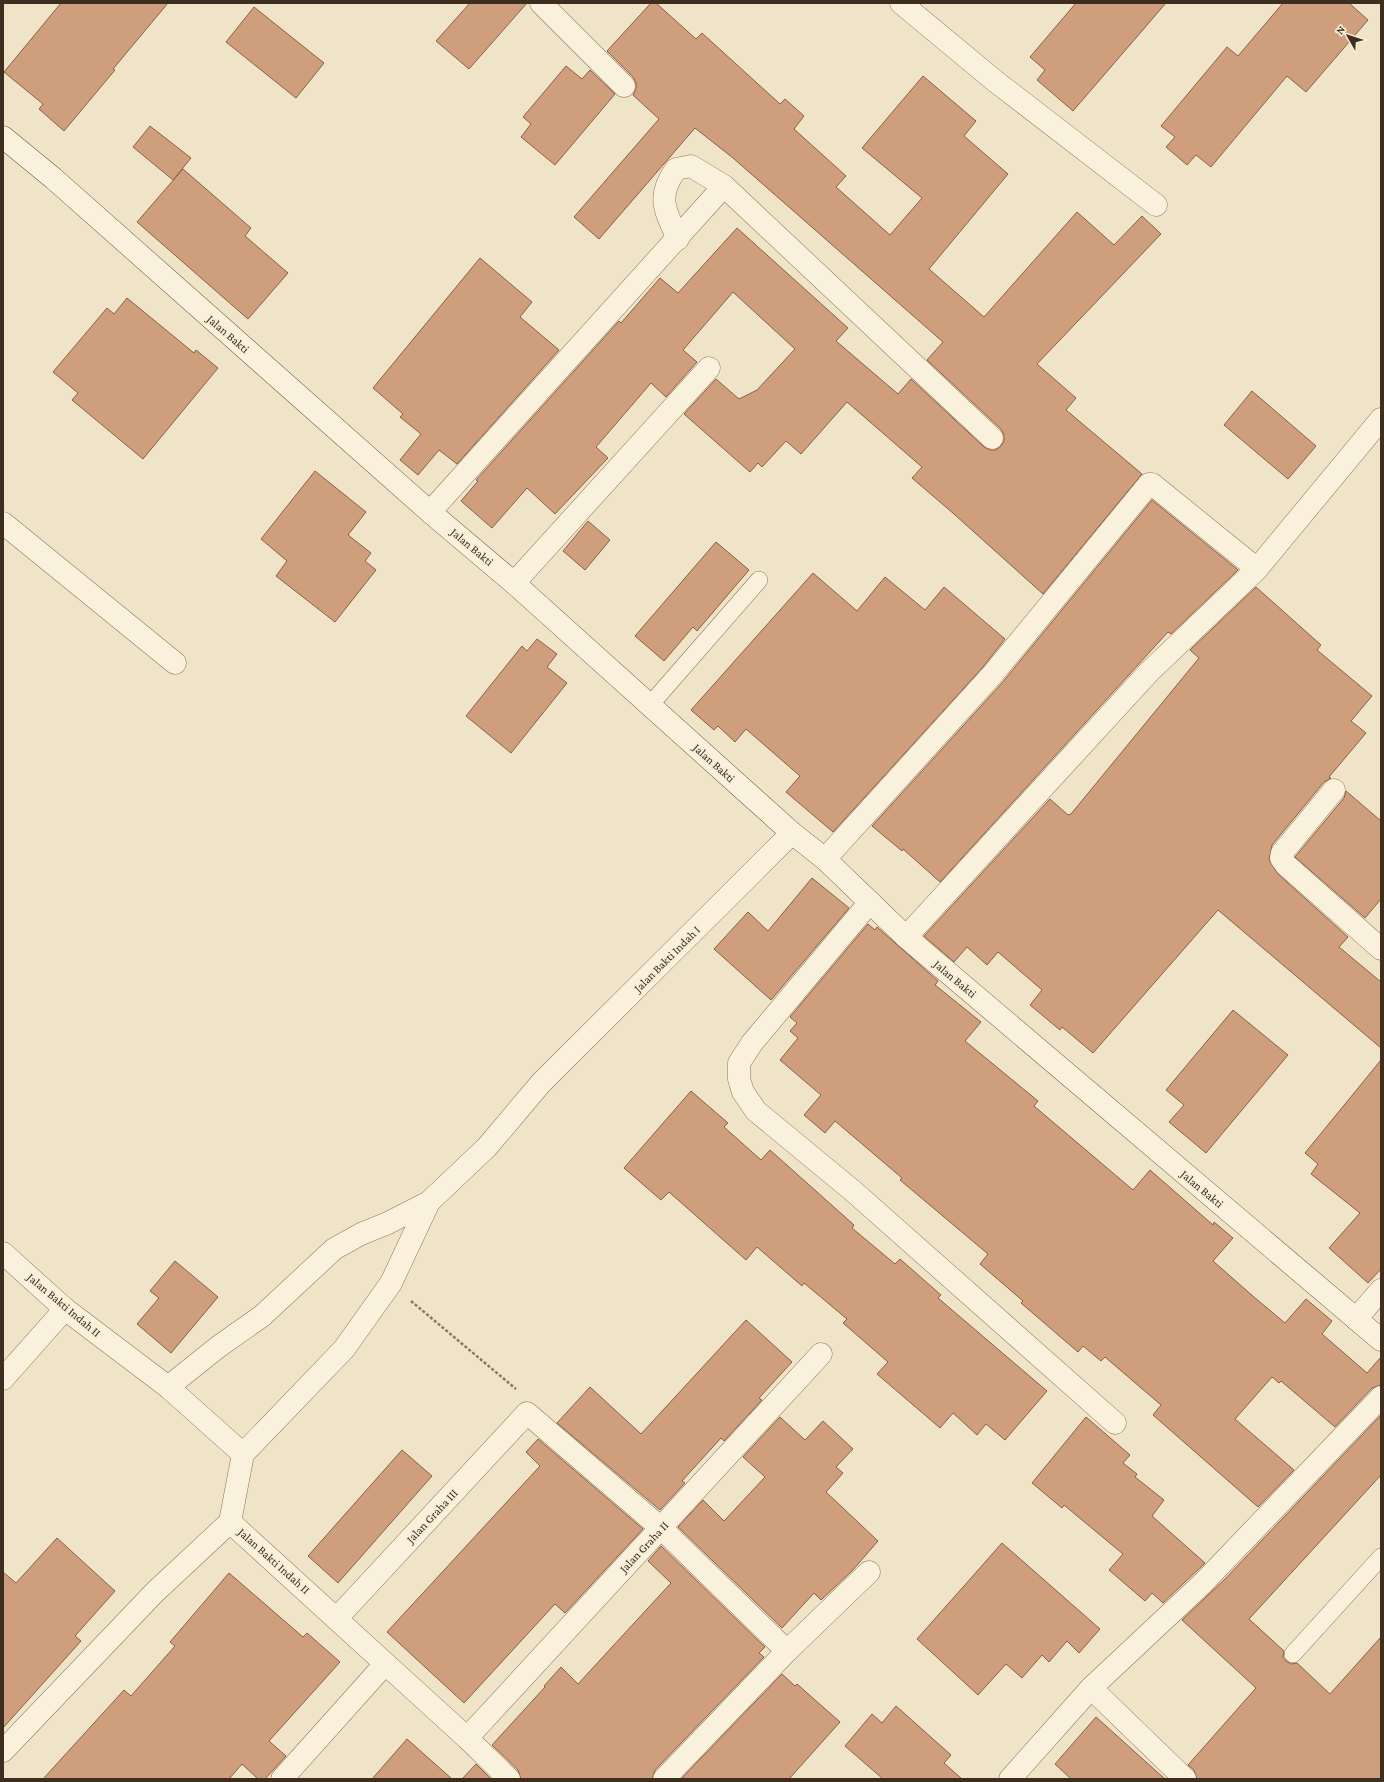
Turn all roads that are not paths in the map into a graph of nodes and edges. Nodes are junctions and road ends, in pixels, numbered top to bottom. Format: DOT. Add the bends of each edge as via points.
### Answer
graph roads {
  1 [pos="540,3"];
  2 [pos="901,3"];
  3 [pos="624,86"];
  4 [pos="3,137"];
  5 [pos="724,186"];
  6 [pos="1156,204"];
  7 [pos="678,239"];
  8 [pos="709,368"];
  9 [pos="1381,419"];
  10 [pos="992,438"];
  11 [pos="430,512"];
  12 [pos="3,523"];
  13 [pos="1256,569"];
  14 [pos="759,580"];
  15 [pos="514,583"];
  16 [pos="175,663"];
  17 [pos="650,705"];
  18 [pos="1334,790"];
  19 [pos="792,833"];
  20 [pos="825,859"];
  21 [pos="870,902"];
  22 [pos="906,937"];
  23 [pos="1381,949"];
  24 [pos="429,1202"];
  25 [pos="3,1253"];
  26 [pos="1381,1290"];
  27 [pos="65,1309"];
  28 [pos="1356,1319"];
  29 [pos="1381,1340"];
  30 [pos="821,1354"];
  31 [pos="3,1379"];
  32 [pos="168,1387"];
  33 [pos="1381,1397"];
  34 [pos="1115,1423"];
  35 [pos="243,1454"];
  36 [pos="230,1522"];
  37 [pos="661,1528"];
  38 [pos="1381,1557"];
  39 [pos="869,1572"];
  40 [pos="336,1618"];
  41 [pos="787,1651"];
  42 [pos="1293,1654"];
  43 [pos="386,1664"];
  44 [pos="1091,1688"];
  45 [pos="467,1738"];
  46 [pos="3,1752"];
  47 [pos="282,1779"];
  48 [pos="509,1779"];
  49 [pos="664,1779"];
  50 [pos="1010,1779"];
  51 [pos="1185,1779"];
  1 -- 3 [label="street"];
  2 -- 6 [label="street" via="995,81"];
  4 -- 11 [label="street, Jalan Bakti" via="53,178"];
  5 -- 7 [label="street"];
  5 -- 7 [label="street" via="690,166 676,169 667,181 664,197 666,211"];
  5 -- 10 [label="street"];
  7 -- 11 [label="street"];
  8 -- 15 [label="street"];
  9 -- 13 [label="street"];
  11 -- 15 [label="street, Jalan Bakti"];
  12 -- 16 [label="street"];
  13 -- 20 [label="street" via="1181,506 1149,484 992,676"];
  13 -- 22 [label="street" via="1149,672"];
  14 -- 17 [label="lane"];
  15 -- 17 [label="street, Jalan Bakti"];
  17 -- 19 [label="street, Jalan Bakti"];
  18 -- 23 [label="street" via="1282,853 1281,858"];
  19 -- 20 [label="street, Jalan Bakti"];
  19 -- 24 [label="street, Jalan Bakti Indah I" via="541,1083 487,1147"];
  20 -- 21 [label="street, Jalan Bakti"];
  21 -- 22 [label="street, Jalan Bakti"];
  21 -- 34 [label="street" via="752,1043 739,1063 739,1079 743,1092 756,1111 853,1191"];
  22 -- 28 [label="street, Jalan Bakti"];
  24 -- 32 [label="street" via="334,1249 262,1316"];
  24 -- 35 [label="street" via="391,1284 344,1349"];
  25 -- 27 [label="street, Jalan Bakti Indah II"];
  26 -- 28 [label="street"];
  27 -- 31 [label="street"];
  27 -- 32 [label="street, Jalan Bakti Indah II"];
  28 -- 29 [label="street, Jalan Bakti"];
  30 -- 37 [label="street, Jalan Graha II"];
  32 -- 35 [label="street, Jalan Bakti Indah II"];
  33 -- 44 [label="street" via="1202,1583"];
  35 -- 36 [label="street, Jalan Bakti Indah II"];
  36 -- 40 [label="street, Jalan Bakti Indah II"];
  36 -- 46 [label="street" via="155,1592"];
  37 -- 40 [label="street, Jalan Graha III" via="527,1413"];
  37 -- 41 [label="street"];
  37 -- 45 [label="street, Jalan Graha II"];
  38 -- 42 [label="lane"];
  39 -- 41 [label="street"];
  40 -- 43 [label="street, Jalan Bakti Indah II"];
  41 -- 49 [label="street"];
  43 -- 45 [label="street, Jalan Bakti Indah II"];
  43 -- 47 [label="street"];
  44 -- 50 [label="street"];
  44 -- 51 [label="street"];
  45 -- 48 [label="street, Jalan Bakti Indah II"];
}
